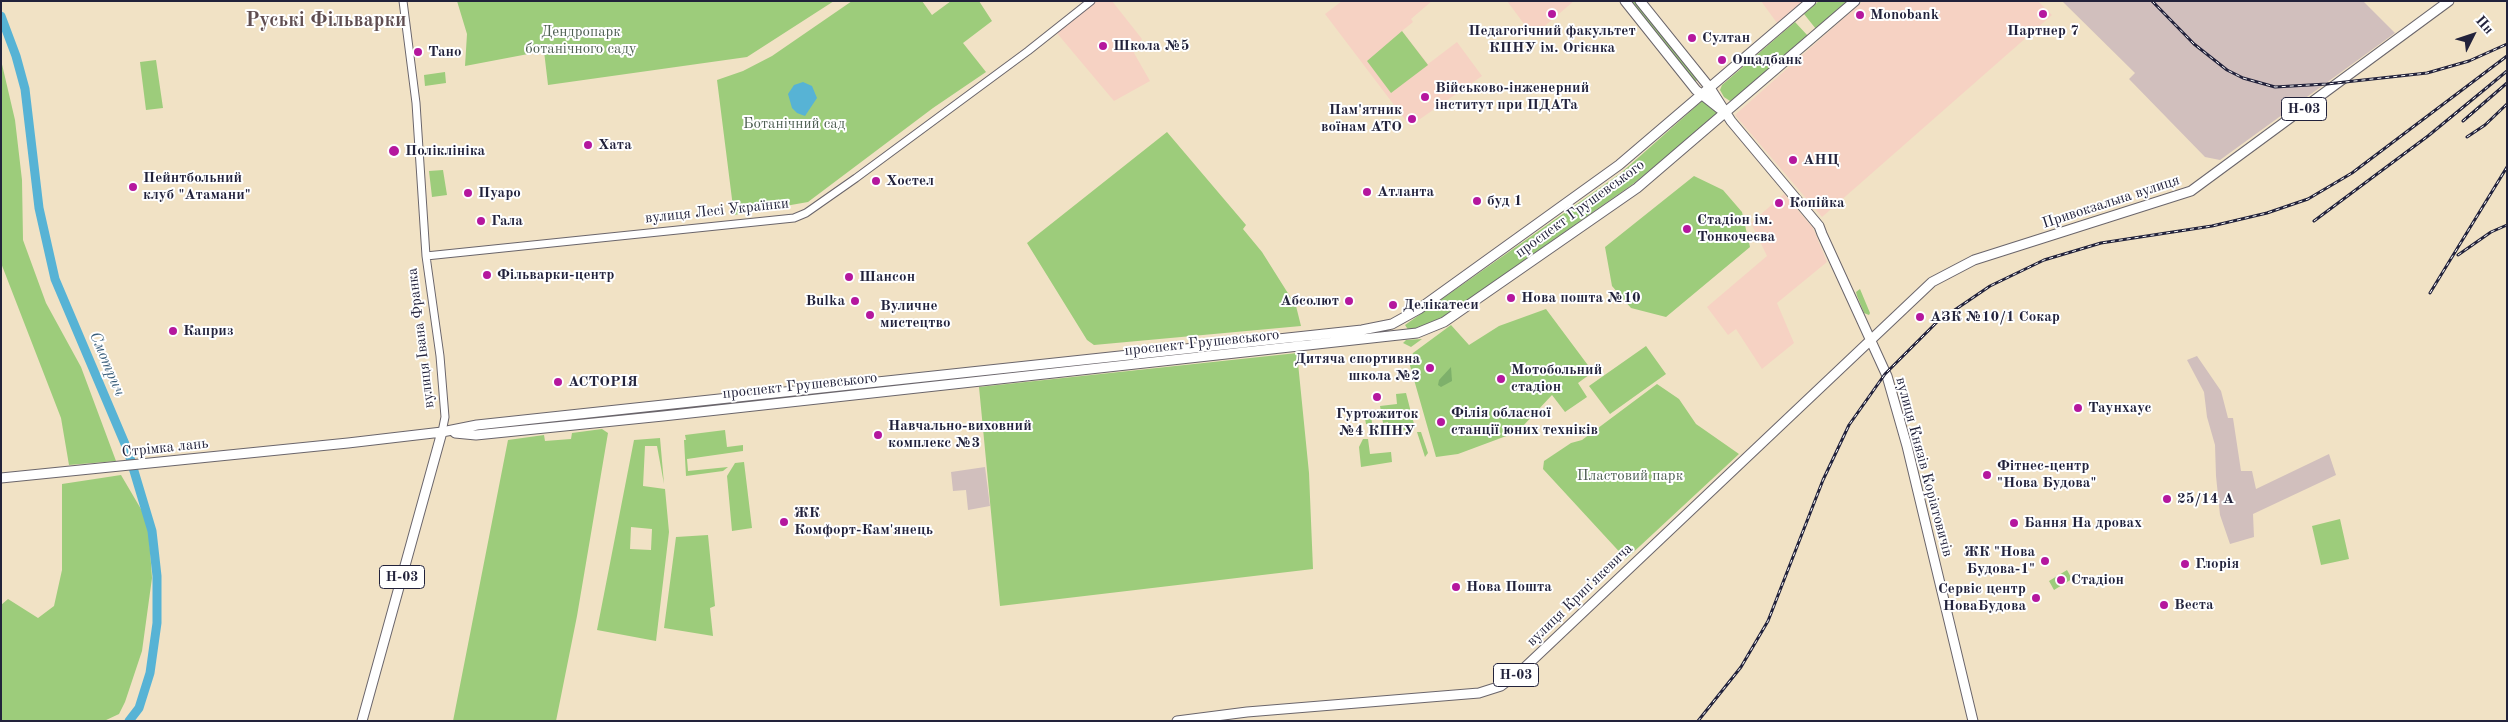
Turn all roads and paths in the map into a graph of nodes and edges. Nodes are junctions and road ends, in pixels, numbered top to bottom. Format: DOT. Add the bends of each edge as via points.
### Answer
graph roads {
  1 [pos="403,1"];
  2 [pos="1091,1"];
  3 [pos="1625,1"];
  4 [pos="1640,1"];
  5 [pos="1811,1"];
  6 [pos="1855,1"];
  7 [pos="2449,1"];
  8 [pos="1710,88"];
  9 [pos="1702,96"];
  10 [pos="1725,113"];
  11 [pos="426,256"];
  12 [pos="1870,338"];
  13 [pos="442,432"];
  14 [pos="302,448"];
  15 [pos="1,478"];
  16 [pos="362,721"];
  17 [pos="1176,721"];
  18 [pos="1973,721"];
  1 -- 11 [label="street, вулиця Івана Франка" via="416,103"];
  2 -- 11 [label="street, вулиця Лесі Українки" via="856,178 794,218"];
  3 -- 9 [label="main road, вулиця Князів Коріатовичів"];
  4 -- 8 [label="main road, вулиця Князів Коріатовичів"];
  5 -- 8 [label="main road, проспект Грушевського"];
  6 -- 10 [label="main road, проспект Грушевського"];
  7 -- 12 [label="main road, Привокзальна вулиця / Н-03" via="2191,191 1974,260 1932,282"];
  8 -- 9 [label="main road, проспект Грушевського"];
  8 -- 10 [label="main road, вулиця Князів Коріатовичів"];
  9 -- 10 [label="main road, вулиця Князів Коріатовичів"];
  9 -- 13 [label="main road, проспект Грушевського" via="1644,146 1569,203 1418,309 1385,325 487,424"];
  10 -- 12 [label="main road, вулиця Князів Коріатовичів" via="1819,226"];
  10 -- 13 [label="main road, проспект Грушевського" via="1637,188 1444,322 1418,333 476,435"];
  11 -- 13 [label="street, вулиця Івана Франка" via="440,356 445,417"];
  12 -- 17 [label="main road, вулиця Крипʼякевича / Н-03" via="1522,670 1501,686 1479,692"];
  12 -- 18 [label="main road, вулиця Князів Коріатовичів" via="1886,376 1907,446"];
  13 -- 14 [label="main road, проспект Грушевського"];
  13 -- 16 [label="main road, вулиця Івана Франка / Н-03"];
  14 -- 15 [label="main road, Стрімка лань"];
}
